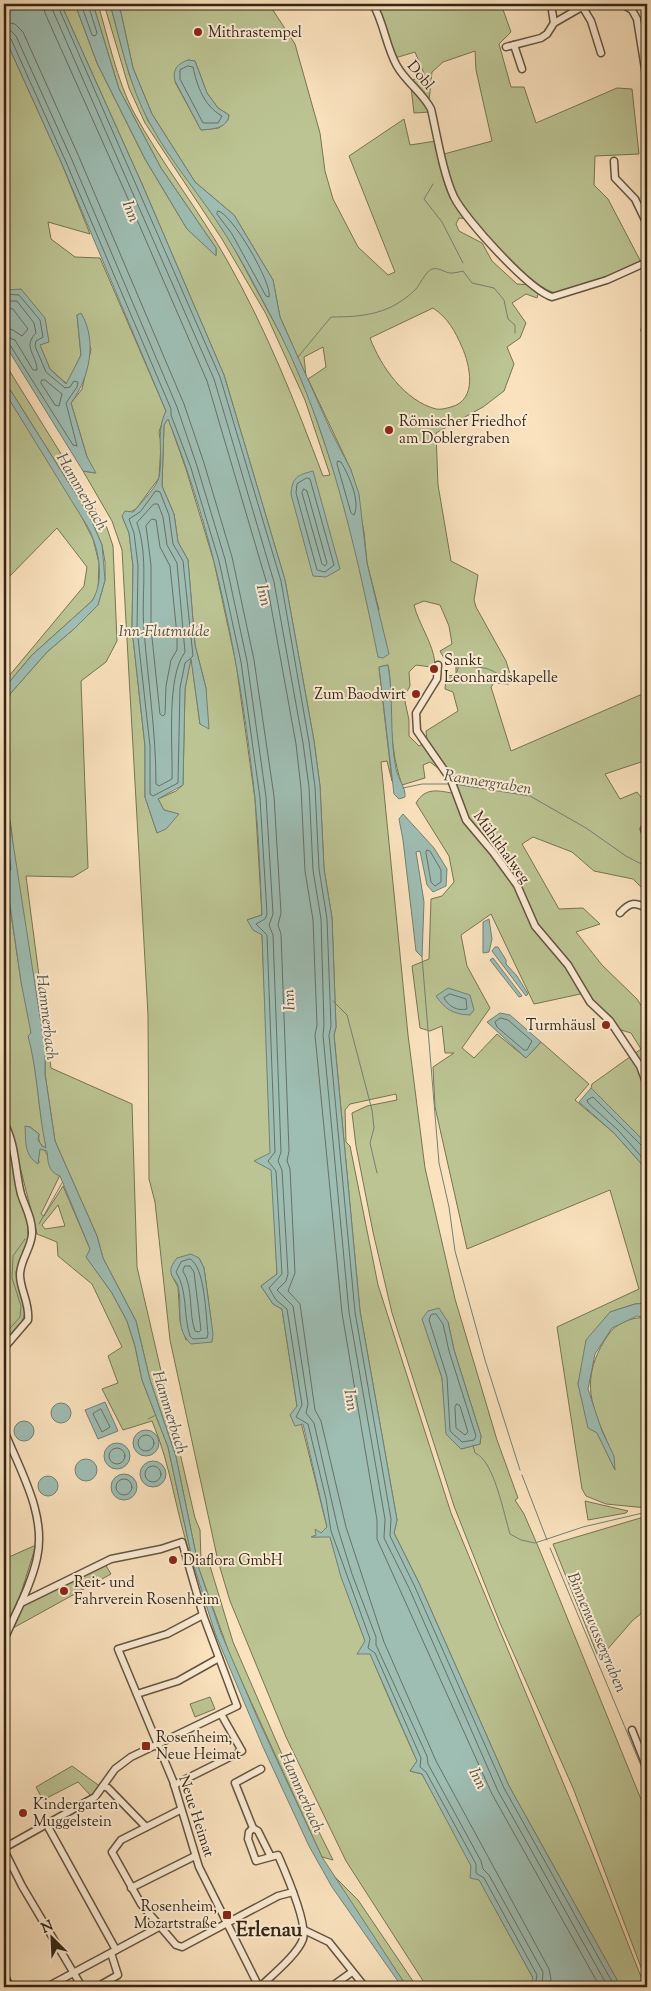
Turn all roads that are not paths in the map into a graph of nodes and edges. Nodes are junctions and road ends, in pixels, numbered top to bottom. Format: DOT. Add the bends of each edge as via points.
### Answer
graph roads {
  1 [pos="373,4"];
  2 [pos="551,4"];
  3 [pos="622,4"];
  4 [pos="584,5"];
  5 [pos="554,23"];
  6 [pos="514,45"];
  7 [pos="506,47"];
  8 [pos="601,53"];
  9 [pos="522,69"];
  10 [pos="647,81"];
  11 [pos="614,161"];
  12 [pos="647,224"];
  13 [pos="647,262"];
  14 [pos="438,665"];
  15 [pos="647,821"];
  16 [pos="647,839"];
  17 [pos="647,908"];
  18 [pos="620,913"];
  19 [pos="647,1085"];
  20 [pos="4,1123"];
  21 [pos="4,1348"];
  22 [pos="4,1430"];
  23 [pos="20,1603"];
  24 [pos="203,1614"];
  25 [pos="4,1640"];
  26 [pos="219,1658"];
  27 [pos="137,1694"];
  28 [pos="221,1714"];
  29 [pos="632,1730"];
  30 [pos="158,1744"];
  31 [pos="647,1768"];
  32 [pos="261,1769"];
  33 [pos="174,1784"];
  34 [pos="103,1786"];
  35 [pos="180,1810"];
  36 [pos="47,1825"];
  37 [pos="146,1827"];
  38 [pos="253,1828"];
  39 [pos="4,1849"];
  40 [pos="195,1856"];
  41 [pos="271,1857"];
  42 [pos="131,1888"];
  43 [pos="293,1892"];
  44 [pos="227,1923"];
  45 [pos="159,1927"];
  46 [pos="304,1930"];
  47 [pos="114,1952"];
  48 [pos="352,1972"];
  49 [pos="74,1973"];
  50 [pos="5,1979"];
  51 [pos="10,1987"];
  52 [pos="47,1987"];
  53 [pos="82,1987"];
  54 [pos="97,1987"];
  55 [pos="259,1987"];
  56 [pos="331,1987"];
  57 [pos="365,1987"];
  1 -- 13 [label="street, Dobl" via="395,63 431,109 454,198 506,260 548,296 557,297"];
  2 -- 5 [label="street"];
  3 -- 10 [label="street" via="632,10 637,19"];
  4 -- 5 [label="street"];
  4 -- 8 [label="street"];
  5 -- 6 [label="street" via="540,38"];
  6 -- 7 [label="street"];
  6 -- 9 [label="street"];
  11 -- 12 [label="street" via="615,178 635,199"];
  14 -- 19 [label="street, Mühlthalweg" via="437,679 418,708 414,724 452,782 466,820 516,885 535,926 563,959 590,1002 610,1021"];
  15 -- 16 [label="street" via="644,828"];
  17 -- 18 [label="street" via="635,902 628,904"];
  20 -- 21 [label="street" via="31,1221 32,1236 20,1272 28,1320"];
  22 -- 23 [label="street" via="32,1498 38,1524 37,1559"];
  23 -- 24 [label="street" via="111,1559 182,1542"];
  23 -- 25 [label="street"];
  24 -- 26 [label="street"];
  24 -- 27 [label="street, Neue Heimat" via="167,1634 118,1650"];
  26 -- 27 [label="street" via="178,1681"];
  26 -- 28 [label="street" via="237,1706"];
  27 -- 30 [label="street, Neue Heimat"];
  28 -- 30 [label="street"];
  28 -- 33 [label="street" via="242,1752"];
  29 -- 31 [label="street"];
  30 -- 33 [label="street, Neue Heimat"];
  30 -- 34 [label="street" via="115,1769"];
  32 -- 38 [label="street" via="235,1783"];
  33 -- 35 [label="street, Neue Heimat"];
  34 -- 36 [label="street" via="95,1797"];
  34 -- 37 [label="street"];
  35 -- 37 [label="street"];
  35 -- 40 [label="street, Neue Heimat"];
  36 -- 39 [label="street"];
  36 -- 47 [label="street"];
  37 -- 42 [label="street" via="121,1840 113,1849"];
  38 -- 41 [label="street" via="258,1831"];
  38 -- 41 [label="street" via="248,1839 256,1861"];
  39 -- 49 [label="street" via="22,1886"];
  40 -- 42 [label="street"];
  40 -- 44 [label="street, Neue Heimat"];
  41 -- 43 [label="street" via="278,1855"];
  42 -- 45 [label="street"];
  43 -- 44 [label="street" via="278,1896"];
  43 -- 46 [label="street"];
  44 -- 45 [label="street" via="182,1947"];
  44 -- 55 [label="street, Neue Heimat"];
  45 -- 47 [label="street"];
  46 -- 48 [label="street" via="329,1942"];
  46 -- 55 [label="street" via="303,1940 292,1955"];
  47 -- 49 [label="street"];
  47 -- 54 [label="street" via="118,1975"];
  48 -- 56 [label="street"];
  48 -- 57 [label="street"];
  49 -- 52 [label="street"];
  49 -- 53 [label="street"];
  50 -- 51 [label="street"];
}
